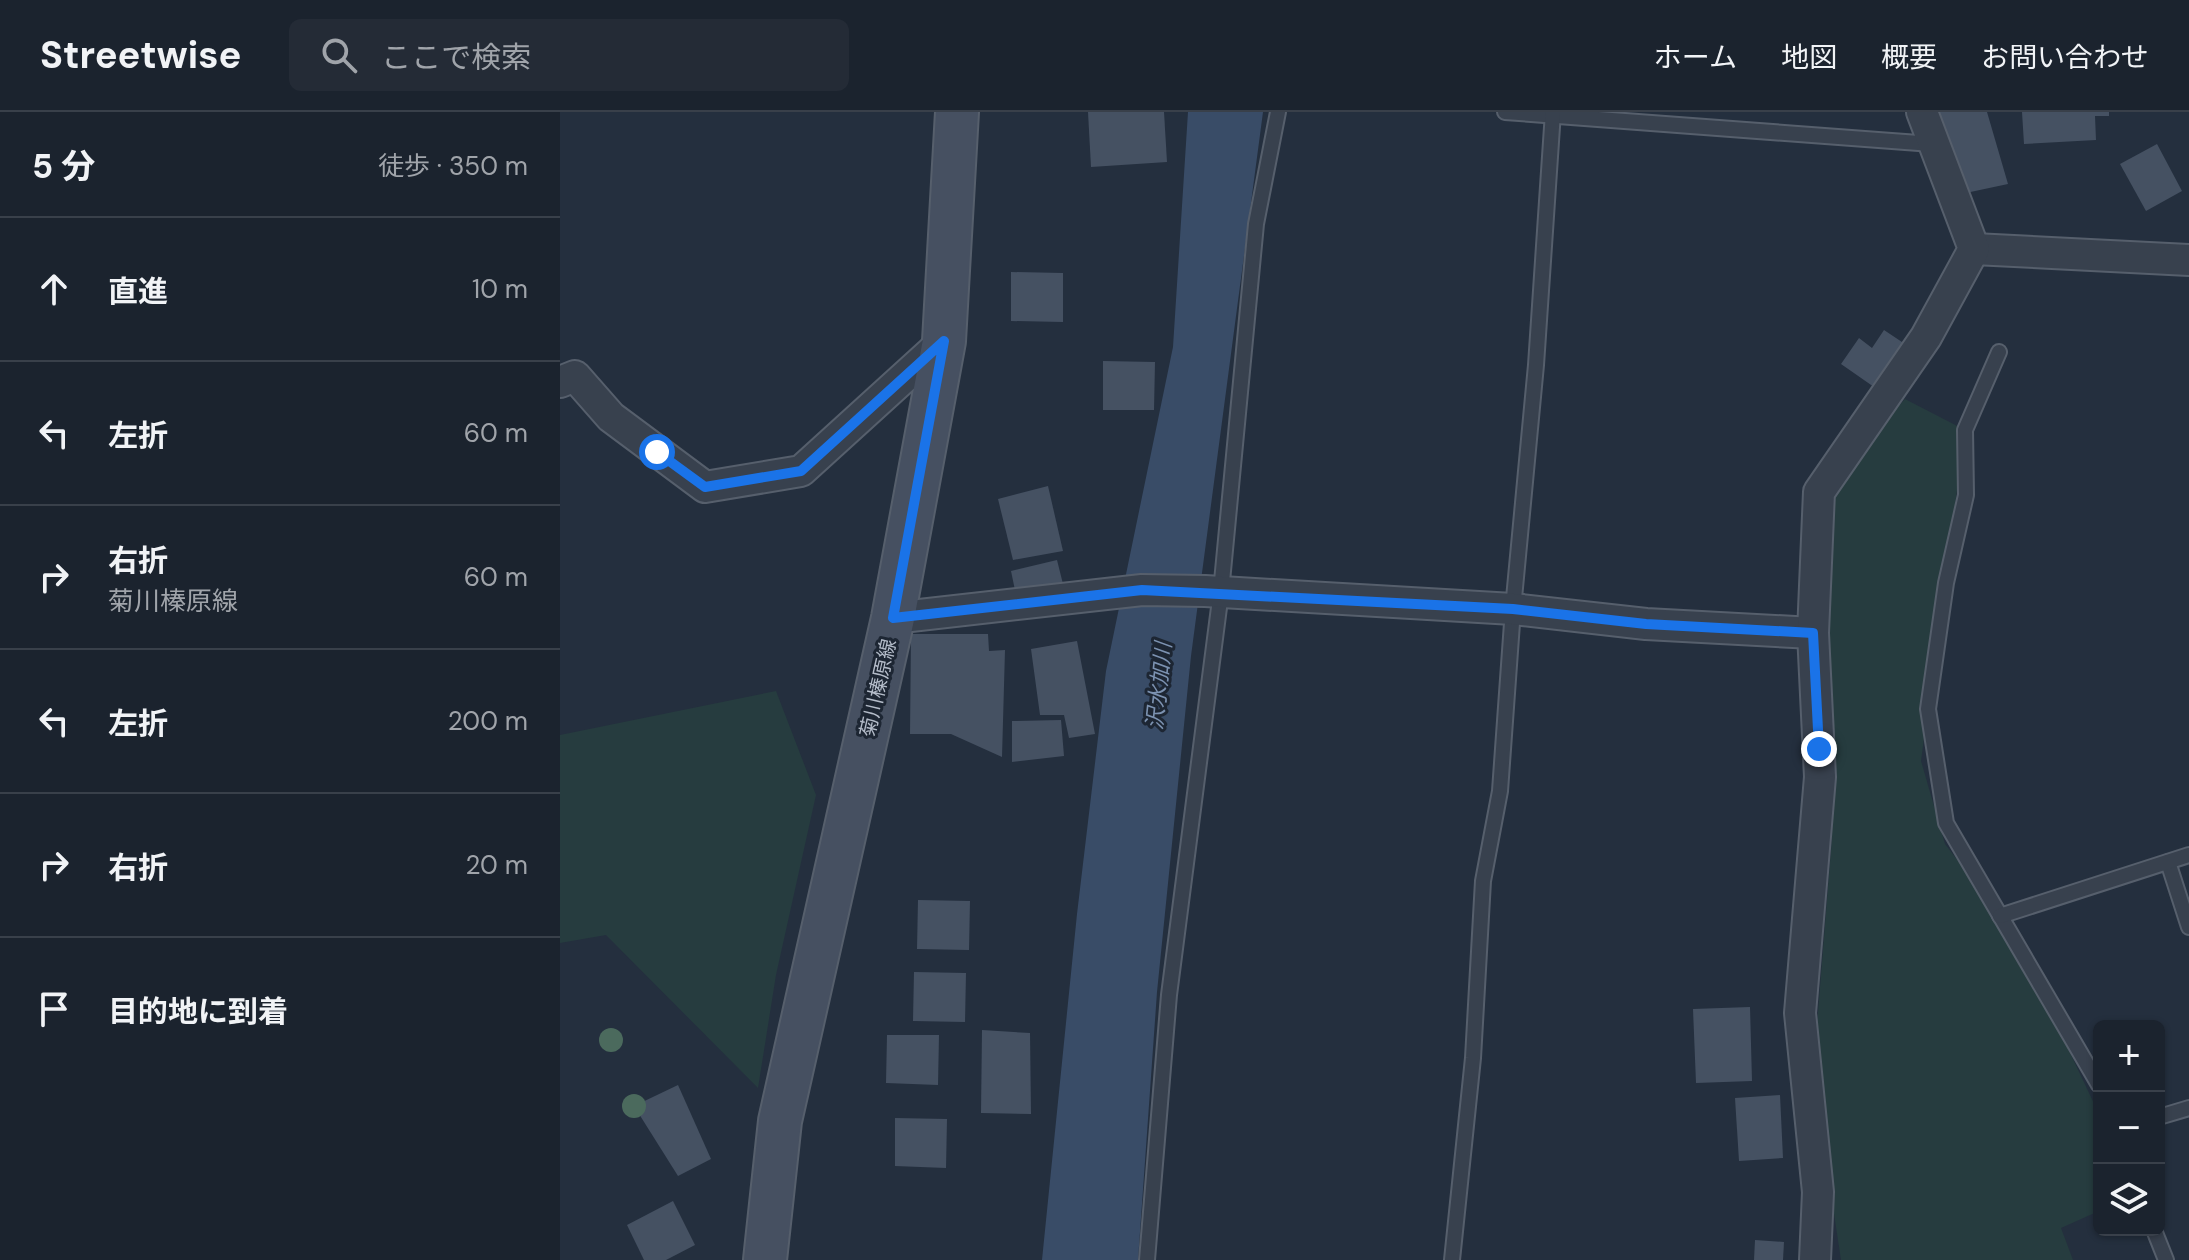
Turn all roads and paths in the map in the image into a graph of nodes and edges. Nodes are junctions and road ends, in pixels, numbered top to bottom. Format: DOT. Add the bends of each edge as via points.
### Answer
graph roads {
  1 [pos="957,112"];
  2 [pos="1278,112"];
  3 [pos="1505,112"];
  4 [pos="1922,112"];
  5 [pos="1552,114"];
  6 [pos="1932,144"];
  7 [pos="1974,249"];
  8 [pos="2189,260"];
  9 [pos="944,341"];
  10 [pos="1999,352"];
  11 [pos="560,382"];
  12 [pos="1213,591"];
  13 [pos="1513,609"];
  14 [pos="893,618"];
  15 [pos="1813,633"];
  16 [pos="2189,855"];
  17 [pos="2168,862"];
  18 [pos="2000,916"];
  19 [pos="2189,927"];
  20 [pos="2093,1075"];
  21 [pos="2189,1108"];
  22 [pos="2165,1115"];
  23 [pos="2156,1236"];
  24 [pos="765,1260"];
  25 [pos="1147,1260"];
  26 [pos="1452,1260"];
  27 [pos="1815,1260"];
  28 [pos="2166,1260"];
  1 -- 9 [label="main road, 菊川榛原線"];
  2 -- 12 [label="lane" via="1256,224"];
  3 -- 5 [label="lane"];
  4 -- 6 [label="street"];
  5 -- 6 [label="lane"];
  5 -- 13 [label="lane"];
  6 -- 7 [label="street"];
  7 -- 8 [label="street"];
  7 -- 15 [label="street" via="1926,337 1819,492"];
  9 -- 11 [label="street" via="801,471 705,487 611,417 575,376"];
  9 -- 14 [label="main road, 菊川榛原線"];
  10 -- 18 [label="lane" via="1965,430 1966,495 1946,583 1928,709 1946,823"];
  12 -- 13 [label="street"];
  12 -- 14 [label="street" via="1142,590"];
  12 -- 25 [label="lane" via="1169,995"];
  13 -- 15 [label="street" via="1646,624"];
  13 -- 26 [label="lane" via="1500,791 1483,881 1473,1058"];
  14 -- 24 [label="main road, 菊川榛原線" via="780,1121"];
  15 -- 27 [label="street" via="1820,777 1800,1013 1818,1192"];
  16 -- 17 [label="lane"];
  17 -- 18 [label="lane"];
  17 -- 19 [label="lane"];
  18 -- 20 [label="lane"];
  21 -- 22 [label="lane"];
  23 -- 28 [label="lane"];
}
